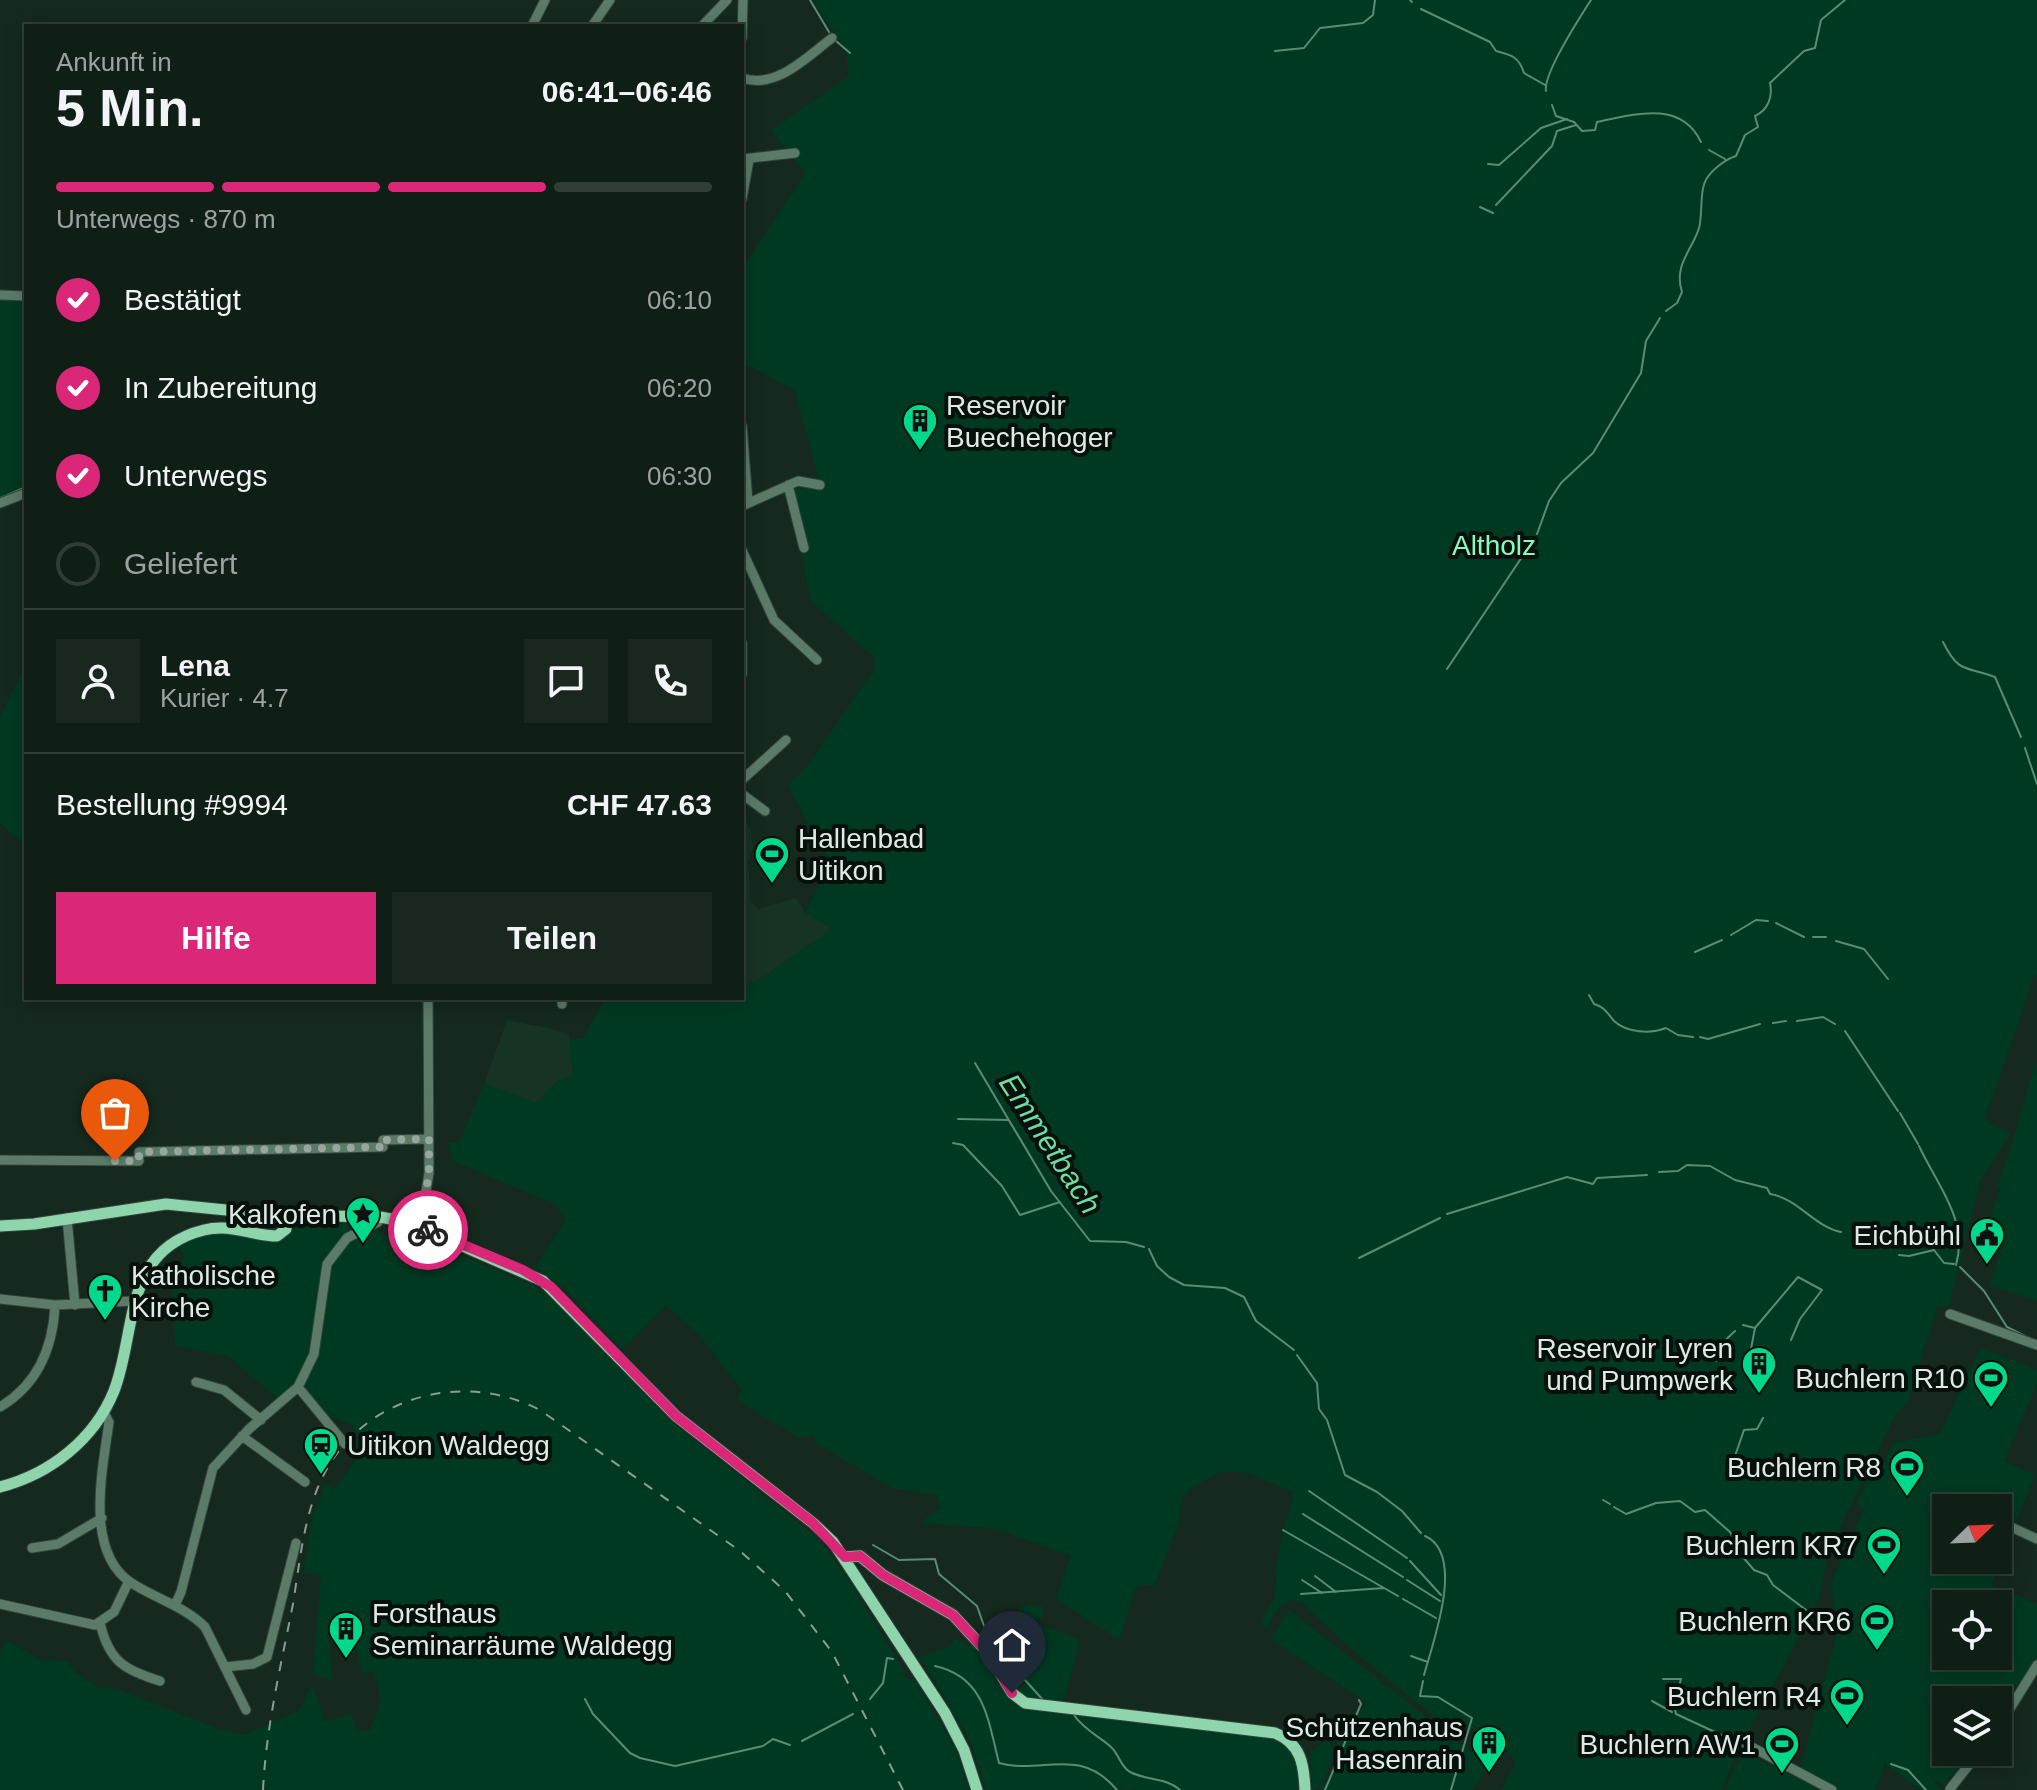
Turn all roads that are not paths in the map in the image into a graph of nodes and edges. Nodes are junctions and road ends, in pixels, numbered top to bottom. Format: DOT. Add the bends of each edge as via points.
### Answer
graph roads {
  1 [pos="545,0"];
  2 [pos="610,0"];
  3 [pos="727,0"];
  4 [pos="743,0"];
  5 [pos="533,24"];
  6 [pos="593,24"];
  7 [pos="704,24"];
  8 [pos="742,24"];
  9 [pos="832,38"];
  10 [pos="744,78"];
  11 [pos="795,153"];
  12 [pos="746,160"];
  13 [pos="0,295"];
  14 [pos="24,296"];
  15 [pos="744,478"];
  16 [pos="788,485"];
  17 [pos="820,485"];
  18 [pos="24,494"];
  19 [pos="0,503"];
  20 [pos="745,504"];
  21 [pos="804,548"];
  22 [pos="744,554"];
  23 [pos="817,660"];
  24 [pos="786,740"];
  25 [pos="744,778"];
  26 [pos="744,795"];
  27 [pos="765,811"];
  28 [pos="428,1000"];
  29 [pos="429,1139"];
  30 [pos="0,1160"];
  31 [pos="287,1216"];
  32 [pos="380,1217"];
  33 [pos="67,1218"];
  34 [pos="0,1226"];
  35 [pos="420,1227"];
  36 [pos="0,1299"];
  37 [pos="133,1301"];
  38 [pos="55,1305"];
  39 [pos="75,1305"];
  40 [pos="1950,1314"];
  41 [pos="2037,1345"];
  42 [pos="196,1382"];
  43 [pos="298,1387"];
  44 [pos="0,1407"];
  45 [pos="103,1411"];
  46 [pos="261,1420"];
  47 [pos="242,1436"];
  48 [pos="345,1444"];
  49 [pos="305,1482"];
  50 [pos="0,1487"];
  51 [pos="102,1518"];
  52 [pos="2012,1527"];
  53 [pos="2037,1539"];
  54 [pos="296,1543"];
  55 [pos="32,1548"];
  56 [pos="845,1557"];
  57 [pos="129,1581"];
  58 [pos="0,1604"];
  59 [pos="175,1605"];
  60 [pos="100,1623"];
  61 [pos="2037,1665"];
  62 [pos="225,1667"];
  63 [pos="160,1681"];
  64 [pos="2012,1705"];
  65 [pos="246,1710"];
  66 [pos="1746,1744"];
  67 [pos="1968,1766"];
  68 [pos="1950,1789"];
  69 [pos="977,1790"];
  70 [pos="1305,1790"];
  71 [pos="1832,1790"];
  1 -- 5 [label="street"];
  2 -- 6 [label="street"];
  3 -- 7 [label="street"];
  4 -- 8 [label="street"];
  9 -- 10 [label="street" via="777,76"];
  11 -- 12 [label="street"];
  13 -- 14 [label="street"];
  15 -- 20 [label="street"];
  16 -- 17 [label="street"];
  16 -- 20 [label="street"];
  16 -- 21 [label="street"];
  18 -- 19 [label="street"];
  22 -- 23 [label="street" via="774,620"];
  24 -- 25 [label="street"];
  26 -- 27 [label="street"];
  28 -- 29 [label="street"];
  29 -- 30 [label="street" via="383,1140 383,1147 139,1152 139,1161"];
  29 -- 35 [label="street"];
  31 -- 32 [label="main road"];
  31 -- 33 [label="main road" via="166,1204"];
  31 -- 37 [label="main road" via="286,1229 275,1237 227,1227 181,1239 155,1262"];
  32 -- 35 [label="main road"];
  32 -- 43 [label="street" via="342,1242 327,1264 314,1354"];
  33 -- 34 [label="main road"];
  33 -- 39 [label="street"];
  35 -- 56 [label="main road" via="551,1287 676,1416 813,1523"];
  36 -- 38 [label="street"];
  37 -- 39 [label="street"];
  37 -- 45 [label="main road" via="115,1387"];
  38 -- 39 [label="street"];
  38 -- 44 [label="street" via="50,1341 38,1372"];
  40 -- 41 [label="street"];
  42 -- 46 [label="street" via="224,1390"];
  43 -- 46 [label="street"];
  43 -- 48 [label="street"];
  45 -- 50 [label="main road" via="85,1437 56,1462"];
  45 -- 51 [label="street" via="109,1422"];
  46 -- 47 [label="street"];
  47 -- 49 [label="street"];
  47 -- 59 [label="street" via="211,1472"];
  51 -- 55 [label="street" via="58,1544"];
  51 -- 57 [label="street" via="106,1552"];
  52 -- 53 [label="street"];
  54 -- 62 [label="street" via="267,1657"];
  56 -- 69 [label="main road" via="945,1713"];
  56 -- 70 [label="main road" via="860,1556 883,1575 946,1609 1025,1703 1275,1733 1298,1751"];
  57 -- 59 [label="street"];
  57 -- 60 [label="street" via="114,1612"];
  58 -- 60 [label="street" via="84,1625"];
  59 -- 62 [label="street" via="205,1627"];
  60 -- 63 [label="street" via="105,1646 117,1661"];
  61 -- 64 [label="street"];
  62 -- 65 [label="street"];
  66 -- 71 [label="street"];
  67 -- 68 [label="street"];
}
